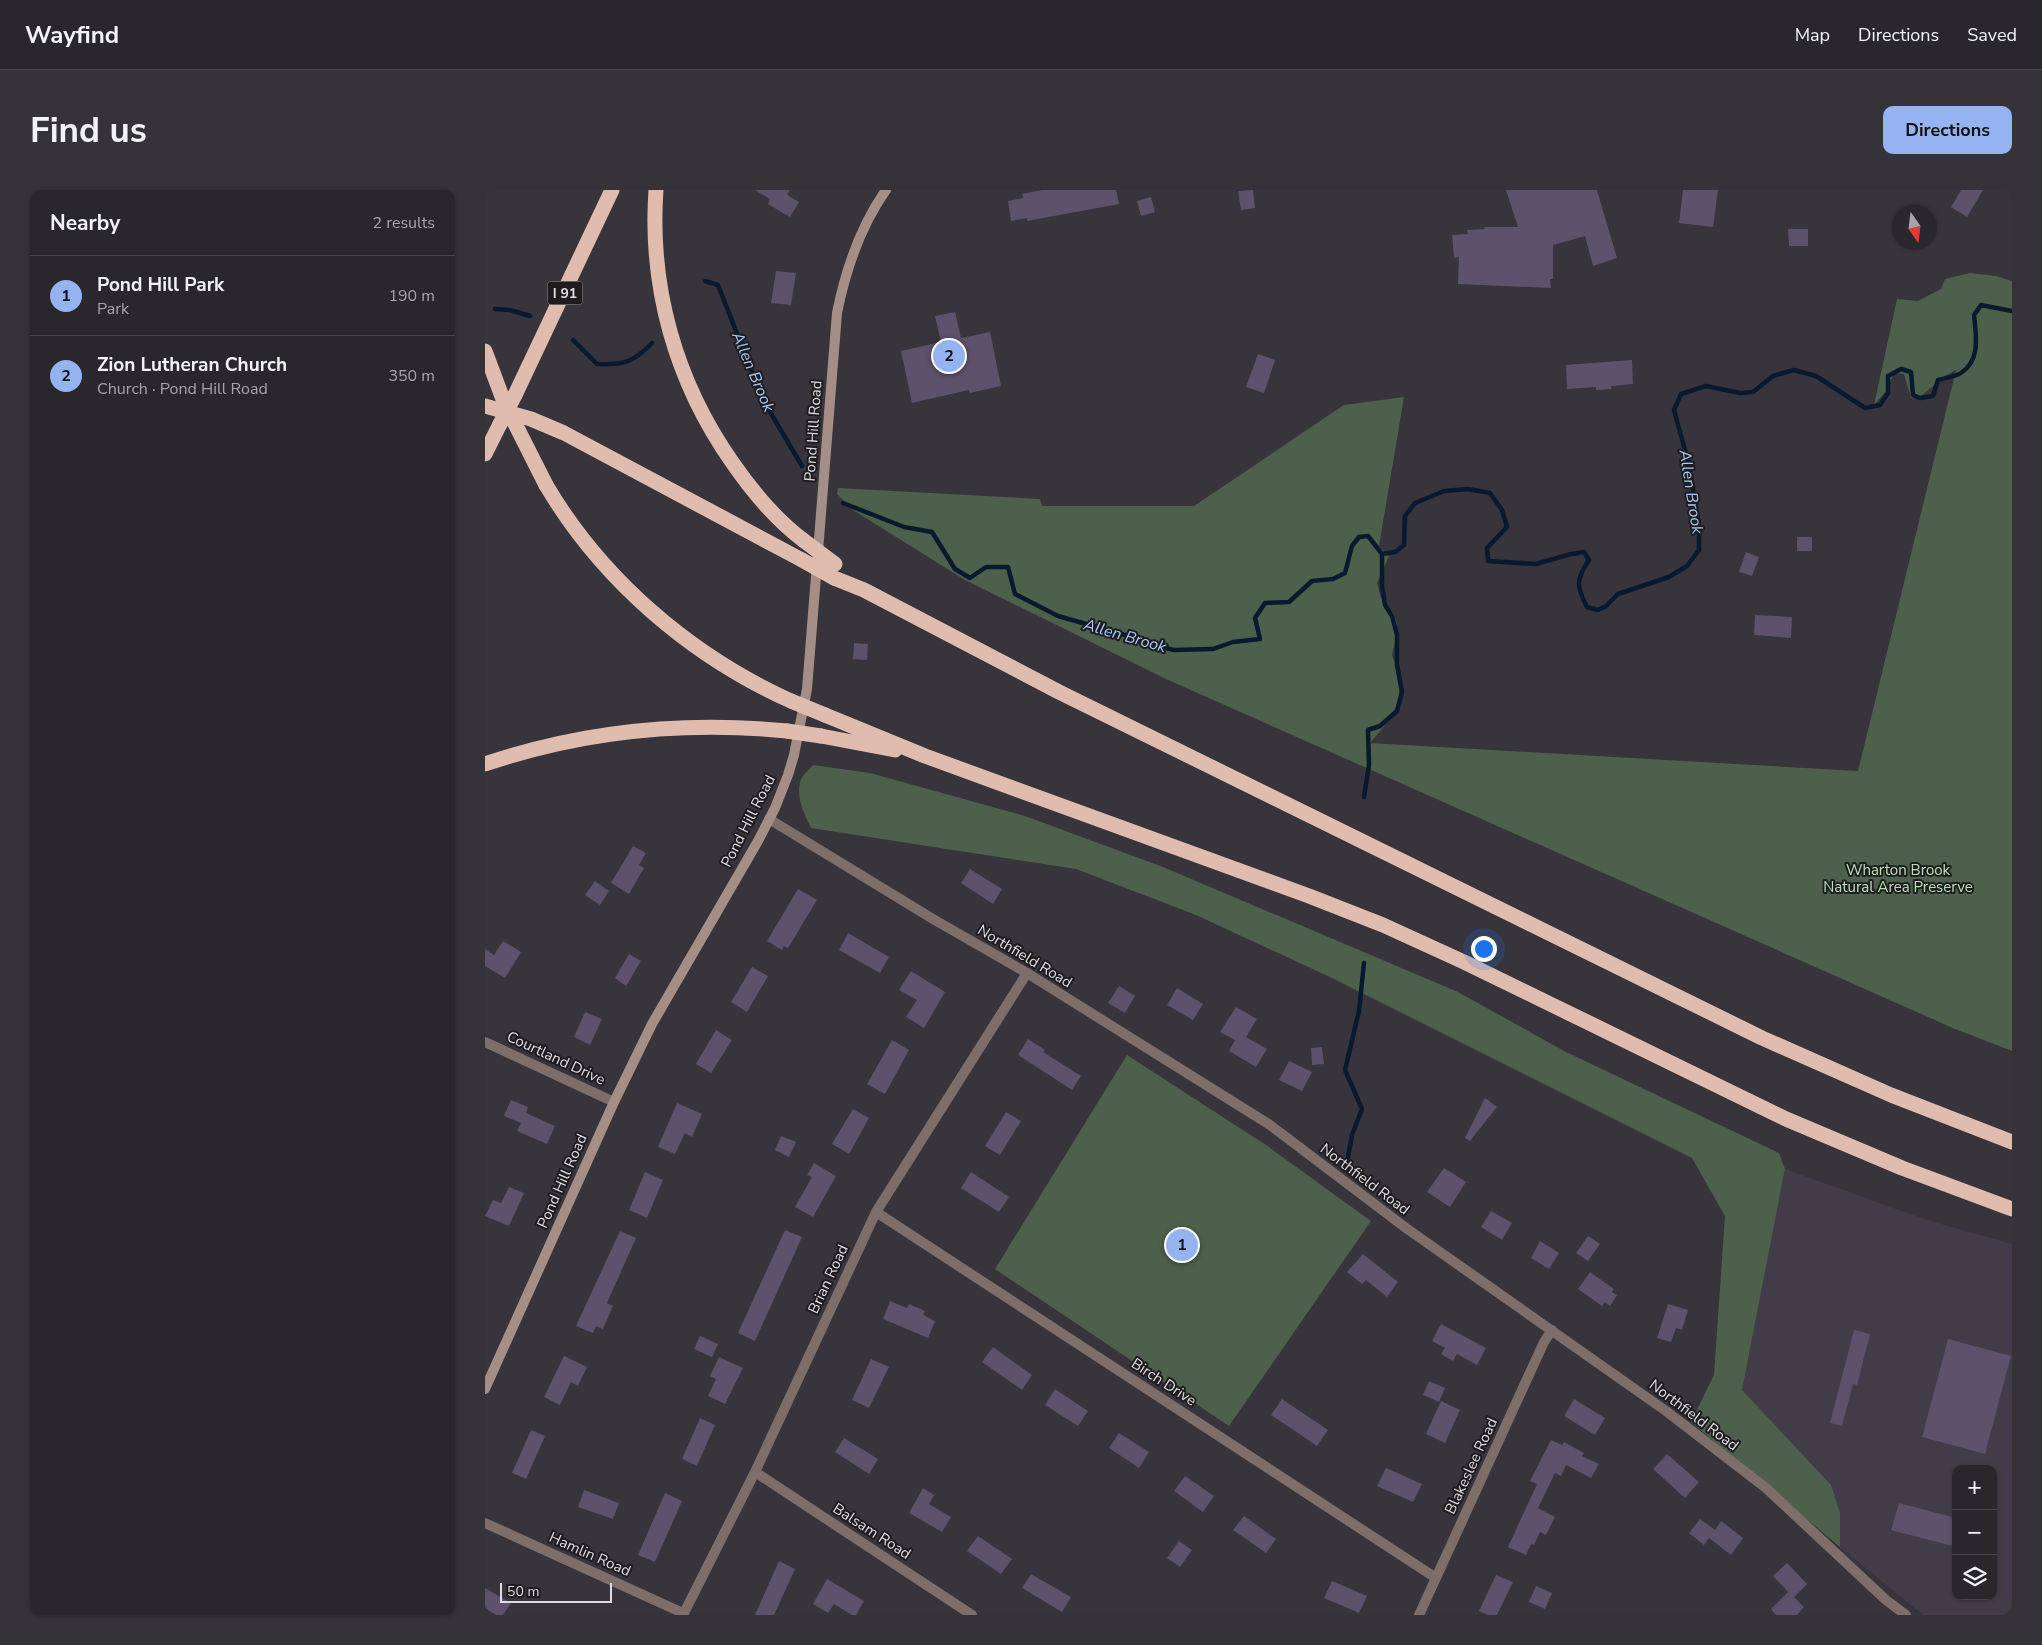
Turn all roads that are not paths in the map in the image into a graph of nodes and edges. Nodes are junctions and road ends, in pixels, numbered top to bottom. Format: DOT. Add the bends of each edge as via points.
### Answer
graph roads {
  1 [pos="612,190"];
  2 [pos="656,190"];
  3 [pos="885,190"];
  4 [pos="485,351"];
  5 [pos="485,406"];
  6 [pos="485,454"];
  7 [pos="835,571"];
  8 [pos="925,756"];
  9 [pos="485,764"];
  10 [pos="769,819"];
  11 [pos="1027,973"];
  12 [pos="485,1042"];
  13 [pos="614,1102"];
  14 [pos="2012,1142"];
  15 [pos="2012,1209"];
  16 [pos="876,1212"];
  17 [pos="1552,1330"];
  18 [pos="485,1390"];
  19 [pos="755,1472"];
  20 [pos="485,1523"];
  21 [pos="1436,1578"];
  22 [pos="683,1614"];
  23 [pos="972,1615"];
  24 [pos="1419,1615"];
  25 [pos="1906,1615"];
  1 -- 6 [label="highway, I 91, bridge"];
  2 -- 7 [label="highway, bridge" via="655,239 660,287 670,334 686,381 706,421 738,471 774,514"];
  3 -- 10 [label="main road, Pond Hill Road" via="857,243 837,313 807,689 794,755"];
  4 -- 8 [label="highway, bridge" via="507,409 561,509 590,548 650,610 713,658 754,683"];
  5 -- 7 [label="highway, bridge" via="531,418 564,433 802,560"];
  7 -- 14 [label="highway" via="864,590 1042,683 1754,1034 1891,1096"];
  8 -- 9 [label="highway, bridge" via="787,730 711,726 645,729 561,743"];
  8 -- 15 [label="highway" via="1383,925 1786,1118 1903,1168"];
  10 -- 11 [label="street, Northfield Road"];
  10 -- 13 [label="main road, Pond Hill Road" via="652,1024"];
  11 -- 16 [label="street, Brian Road"];
  11 -- 17 [label="street, Northfield Road" via="1270,1125 1406,1228"];
  12 -- 13 [label="street, Courtland Drive"];
  13 -- 18 [label="main road, Pond Hill Road"];
  16 -- 19 [label="street, Brian Road"];
  16 -- 21 [label="street, Birch Drive"];
  17 -- 21 [label="street, Blakeslee Road"];
  17 -- 25 [label="street, Northfield Road" via="1666,1411 1766,1488 1885,1600"];
  19 -- 22 [label="street, Brian Road"];
  19 -- 23 [label="street, Balsam Road"];
  20 -- 22 [label="street, Hamlin Road"];
  21 -- 24 [label="street, Blakeslee Road"];
}
